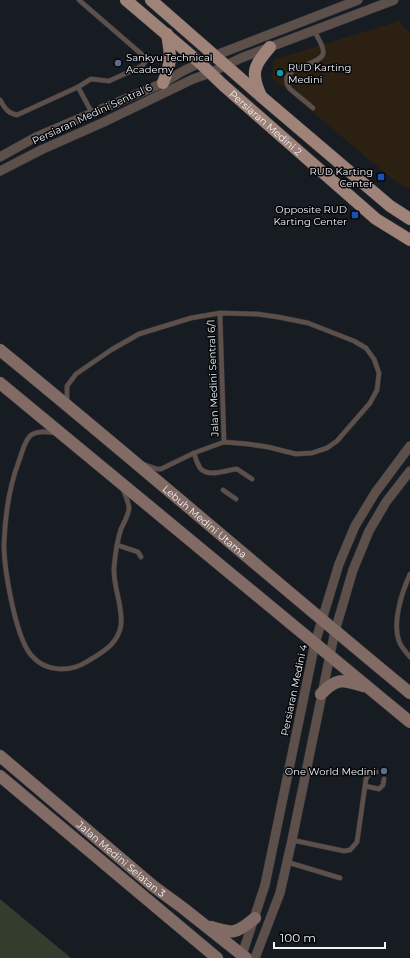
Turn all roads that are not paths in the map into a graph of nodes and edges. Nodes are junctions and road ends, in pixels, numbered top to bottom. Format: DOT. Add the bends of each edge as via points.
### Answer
graph roads {
  1 [pos="79,0"];
  2 [pos="126,0"];
  3 [pos="151,0"];
  4 [pos="358,0"];
  5 [pos="394,0"];
  6 [pos="314,31"];
  7 [pos="166,34"];
  8 [pos="270,47"];
  9 [pos="214,56"];
  10 [pos="200,63"];
  11 [pos="226,66"];
  12 [pos="210,73"];
  13 [pos="163,83"];
  14 [pos="78,87"];
  15 [pos="263,98"];
  16 [pos="0,100"];
  17 [pos="313,108"];
  18 [pos="92,113"];
  19 [pos="0,157"];
  20 [pos="0,170"];
  21 [pos="410,219"];
  22 [pos="410,240"];
  23 [pos="220,313"];
  24 [pos="0,350"];
  25 [pos="0,383"];
  26 [pos="67,405"];
  27 [pos="60,433"];
  28 [pos="224,442"];
  29 [pos="410,446"];
  30 [pos="194,452"];
  31 [pos="136,463"];
  32 [pos="410,471"];
  33 [pos="252,479"];
  34 [pos="121,483"];
  35 [pos="222,490"];
  36 [pos="236,499"];
  37 [pos="118,545"];
  38 [pos="141,557"];
  39 [pos="410,574"];
  40 [pos="321,619"];
  41 [pos="335,631"];
  42 [pos="315,643"];
  43 [pos="330,655"];
  44 [pos="410,657"];
  45 [pos="370,688"];
  46 [pos="410,693"];
  47 [pos="321,694"];
  48 [pos="410,722"];
  49 [pos="0,756"];
  50 [pos="376,772"];
  51 [pos="0,776"];
  52 [pos="384,779"];
  53 [pos="365,786"];
  54 [pos="292,840"];
  55 [pos="287,862"];
  56 [pos="340,878"];
  57 [pos="255,918"];
  58 [pos="206,926"];
  59 [pos="212,956"];
  60 [pos="243,957"];
  61 [pos="255,958"];
  1 -- 14 [label="lane" via="146,58 142,66 108,81 91,79"];
  2 -- 7 [label="main road, Persiaran Medini 2"];
  3 -- 9 [label="main road, Persiaran Medini 2"];
  4 -- 9 [label="street, Persiaran Medini Sentral 6"];
  5 -- 6 [label="street, Persiaran Medini Sentral 6"];
  6 -- 8 [label="street, Persiaran Medini Sentral 6"];
  6 -- 17 [label="lane" via="324,50 323,54 319,59 292,72 287,79 287,85"];
  7 -- 10 [label="main road, Persiaran Medini 2"];
  7 -- 13 [label="main road" via="171,55"];
  8 -- 11 [label="street, Persiaran Medini Sentral 6"];
  8 -- 15 [label="main road" via="255,68 256,83"];
  9 -- 10 [label="street, Persiaran Medini Sentral 6"];
  9 -- 11 [label="main road, Persiaran Medini 2"];
  10 -- 12 [label="main road, Persiaran Medini 2"];
  10 -- 13 [label="street, Persiaran Medini Sentral 6"];
  11 -- 12 [label="street, Persiaran Medini Sentral 6"];
  11 -- 15 [label="main road, Persiaran Medini 2"];
  12 -- 20 [label="street, Persiaran Medini Sentral 6"];
  12 -- 22 [label="main road, Persiaran Medini 2" via="376,219"];
  13 -- 18 [label="street, Persiaran Medini Sentral 6"];
  14 -- 16 [label="lane" via="17,115 6,111"];
  14 -- 18 [label="lane"];
  15 -- 21 [label="main road, Persiaran Medini 2" via="390,206"];
  18 -- 19 [label="street, Persiaran Medini Sentral 6" via="36,136"];
  23 -- 26 [label="lane" via="191,318 139,334 111,350 76,374 67,386"];
  23 -- 28 [label="lane, Jalan Medini Sentral 6/1"];
  23 -- 28 [label="lane" via="278,317 332,331 366,348 374,359 379,373 377,390 370,403 327,448 312,453 296,454 268,446"];
  24 -- 26 [label="main road, Lebuh Medini Utama"];
  25 -- 27 [label="main road"];
  26 -- 31 [label="main road, Lebuh Medini Utama"];
  27 -- 34 [label="main road"];
  27 -- 37 [label="lane" via="43,432 30,436 15,472 5,523 4,546 10,595 23,642 40,663 52,669 66,670 81,666 108,649 115,641 122,617 114,569"];
  28 -- 30 [label="lane"];
  29 -- 40 [label="street, Persiaran Medini 4" via="375,493 355,526 338,564"];
  30 -- 31 [label="lane" via="162,469"];
  30 -- 33 [label="lane" via="199,467 206,472 237,469"];
  31 -- 40 [label="main road, Lebuh Medini Utama"];
  32 -- 41 [label="street" via="386,502 369,531 353,570"];
  34 -- 37 [label="lane" via="129,507"];
  34 -- 42 [label="main road"];
  35 -- 36 [label="lane"];
  37 -- 38 [label="lane" via="138,552"];
  39 -- 44 [label="lane" via="399,606 396,630 399,642"];
  40 -- 41 [label="main road, Lebuh Medini Utama"];
  40 -- 42 [label="street, Persiaran Medini 4"];
  41 -- 43 [label="street"];
  41 -- 46 [label="main road, Lebuh Medini Utama"];
  42 -- 43 [label="main road"];
  42 -- 57 [label="street, Persiaran Medini 4" via="265,886"];
  43 -- 45 [label="main road"];
  43 -- 47 [label="street"];
  45 -- 47 [label="main road" via="339,680"];
  45 -- 48 [label="main road"];
  47 -- 54 [label="street"];
  49 -- 58 [label="main road, Jalan Medini Selatan 3" via="153,886"];
  50 -- 53 [label="lane" via="368,775"];
  51 -- 59 [label="main road, Jalan Medini Selatan 3"];
  52 -- 53 [label="lane" via="379,789"];
  53 -- 54 [label="lane" via="357,842 350,850 344,851"];
  54 -- 55 [label="street"];
  55 -- 56 [label="lane"];
  55 -- 61 [label="street" via="280,893"];
  57 -- 58 [label="main road" via="237,931 231,932"];
  57 -- 60 [label="street, Persiaran Medini 4"];
  58 -- 60 [label="main road, Jalan Medini Selatan 3"];
}
